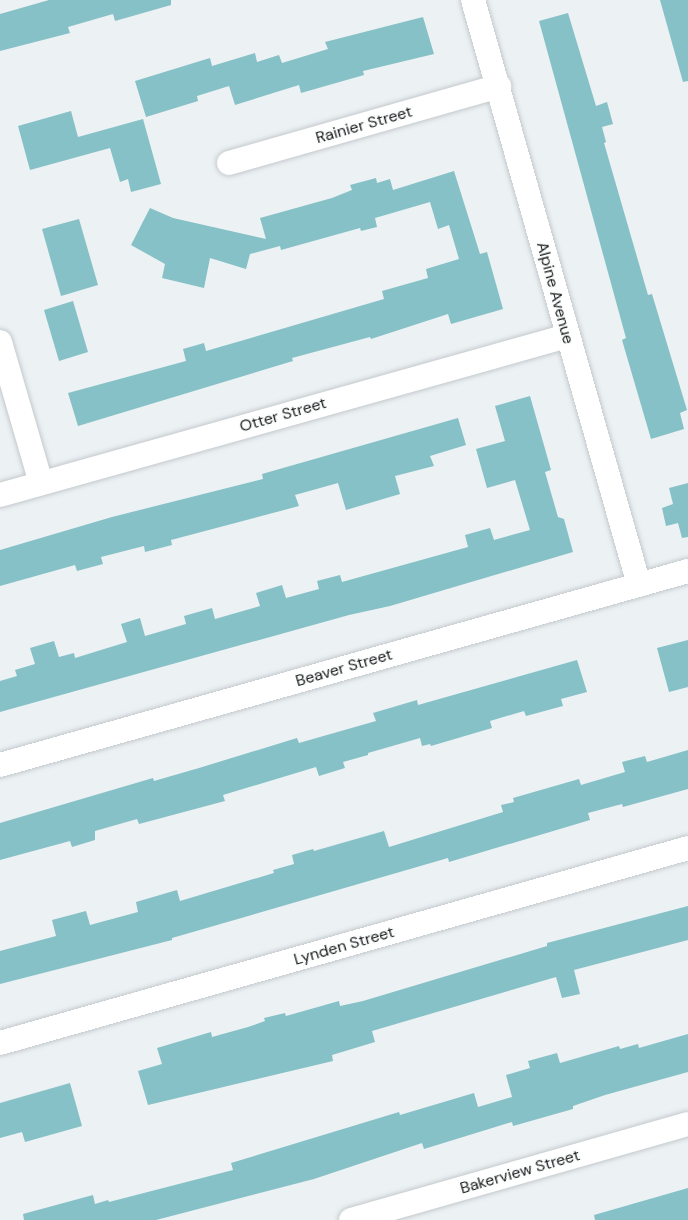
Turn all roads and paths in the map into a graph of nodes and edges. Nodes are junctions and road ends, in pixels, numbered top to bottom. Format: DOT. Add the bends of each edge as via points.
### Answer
graph roads {
  1 [pos="473,0"];
  2 [pos="499,86"];
  3 [pos="229,163"];
  4 [pos="567,336"];
  5 [pos="0,342"];
  6 [pos="41,483"];
  7 [pos="0,495"];
  8 [pos="688,571"];
  9 [pos="639,585"];
  10 [pos="0,765"];
  11 [pos="688,848"];
  12 [pos="0,1043"];
  13 [pos="688,1124"];
  14 [pos="351,1220"];
  1 -- 2 [label="street, Alpine Avenue"];
  2 -- 3 [label="street, Rainier Street"];
  2 -- 4 [label="street, Alpine Avenue"];
  4 -- 6 [label="street, Otter Street"];
  4 -- 9 [label="street, Alpine Avenue"];
  5 -- 6 [label="street"];
  6 -- 7 [label="street, Otter Street"];
  8 -- 9 [label="street, Beaver Street"];
  9 -- 10 [label="street, Beaver Street"];
  11 -- 12 [label="street, Lynden Street"];
  13 -- 14 [label="street, Bakerview Street"];
}
